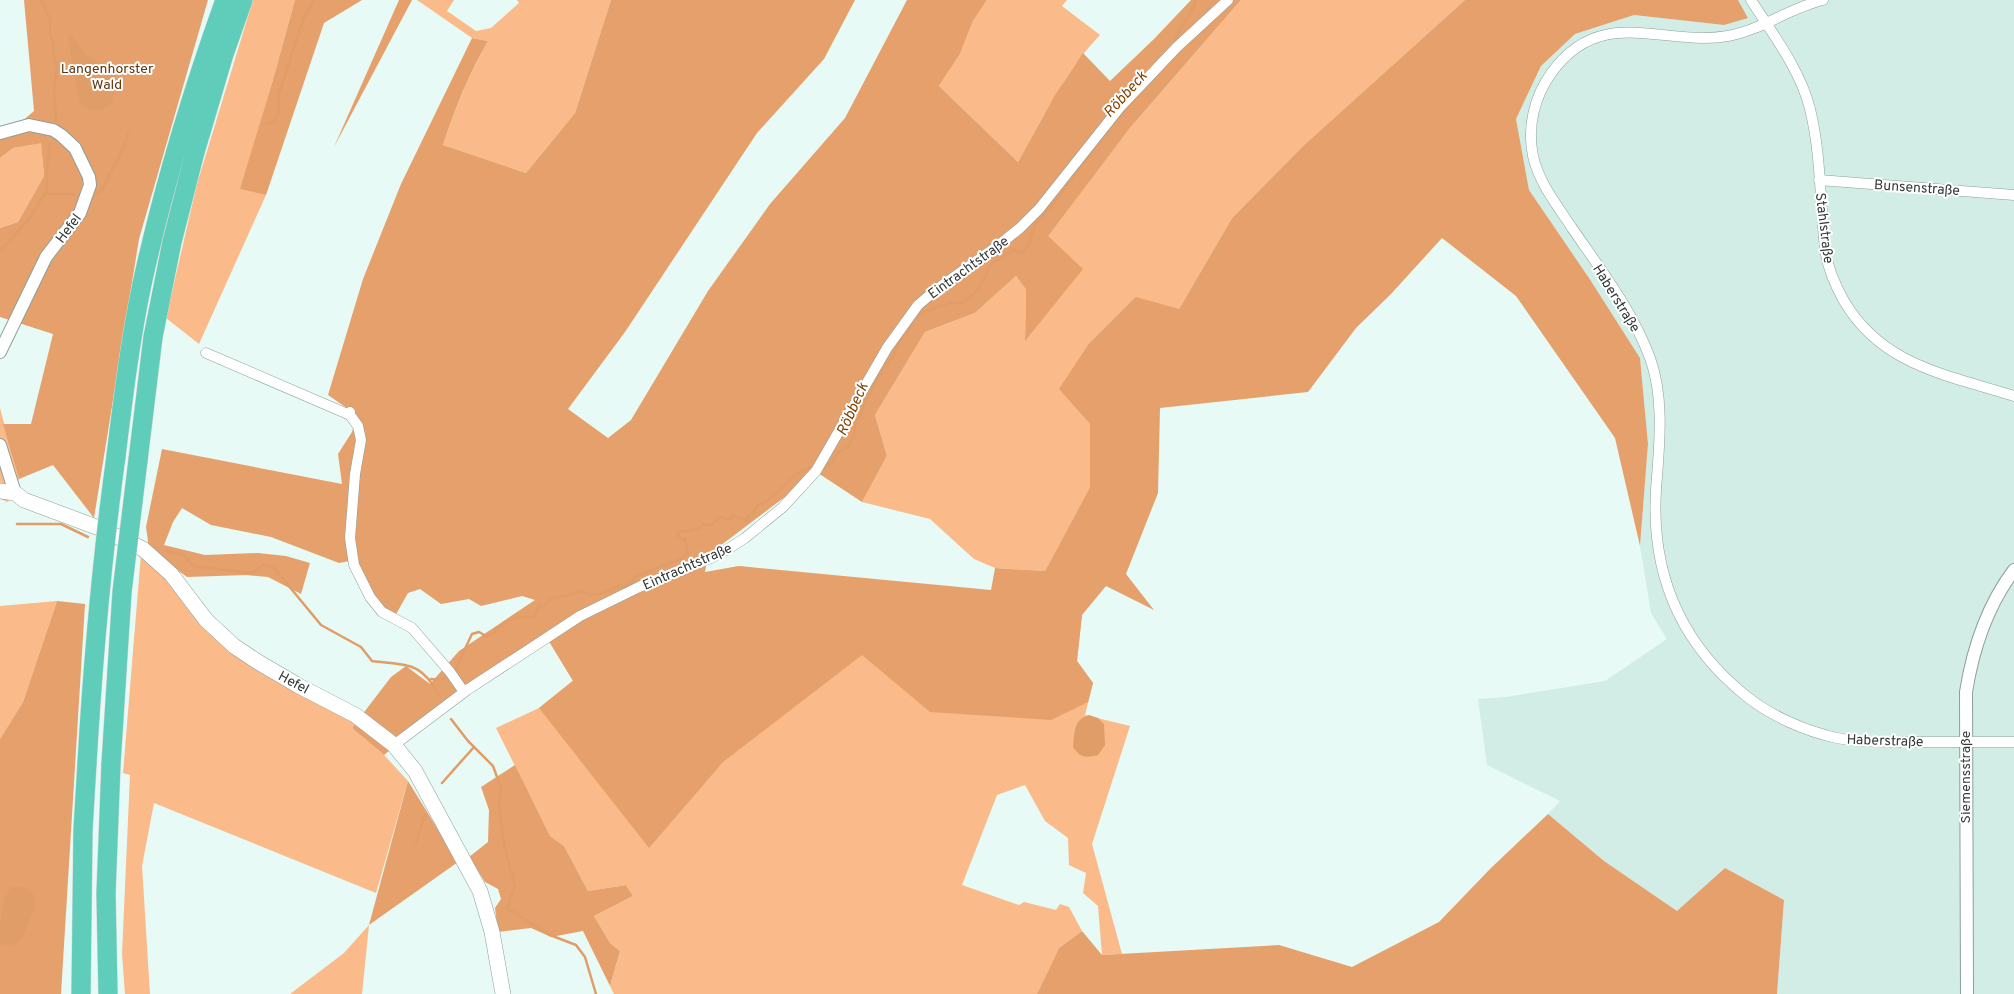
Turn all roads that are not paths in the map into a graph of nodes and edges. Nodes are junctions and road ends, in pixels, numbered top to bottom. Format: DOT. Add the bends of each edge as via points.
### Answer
graph roads {
  1 [pos="225,0"];
  2 [pos="243,0"];
  3 [pos="1228,0"];
  4 [pos="1751,0"];
  5 [pos="1822,0"];
  6 [pos="1765,23"];
  7 [pos="0,133"];
  8 [pos="1819,180"];
  9 [pos="2014,195"];
  10 [pos="0,352"];
  11 [pos="206,353"];
  12 [pos="2014,396"];
  13 [pos="0,445"];
  14 [pos="0,491"];
  15 [pos="16,493"];
  16 [pos="2014,570"];
  17 [pos="464,692"];
  18 [pos="1965,742"];
  19 [pos="2014,742"];
  20 [pos="394,745"];
  21 [pos="81,994"];
  22 [pos="108,994"];
  23 [pos="503,994"];
  24 [pos="1967,994"];
  1 -- 21 [label="highway, bridge" via="153,236 133,333 92,680 83,830"];
  2 -- 22 [label="highway, bridge" via="196,152 168,261 154,337 122,592 106,893"];
  3 -- 17 [label="street, Eintrachtstraße" via="1177,47 1122,106 1020,228 918,305 887,348 816,471 783,507 728,549 580,616"];
  4 -- 6 [label="street, Stahlstraße"];
  5 -- 6 [label="street, Haberstraße"];
  6 -- 8 [label="street, Stahlstraße" via="1802,85 1810,107"];
  6 -- 18 [label="street, Haberstraße" via="1717,37 1630,31 1615,32 1586,43 1553,70 1543,88 1531,121 1534,158 1549,192 1633,319 1652,364 1659,404 1656,515 1664,579 1684,626 1702,652 1746,696 1782,718 1822,734 1855,741"];
  7 -- 10 [label="street, Hefel" via="29,125 53,130 75,148 90,185 80,212 46,257"];
  8 -- 9 [label="street, Bunsenstraße"];
  8 -- 12 [label="street, Stahlstraße" via="1825,251 1832,274 1848,308 1865,329 1888,349 1917,366"];
  11 -- 17 [label="street" via="350,413 358,426 360,440 350,538 354,565 370,597 382,612 412,628"];
  13 -- 15 [label="street"];
  14 -- 15 [label="main road"];
  15 -- 20 [label="main road, Hefel" via="24,500 99,528 143,549 171,574 206,620 234,646 355,715"];
  16 -- 18 [label="street, Siemensstraße" via="1989,613 1975,647 1966,692"];
  17 -- 20 [label="street, Eintrachtstraße"];
  18 -- 19 [label="street, Haberstraße"];
  18 -- 24 [label="street, Siemensstraße"];
  20 -- 23 [label="main road, Hefel" via="416,771 480,891"];
}
